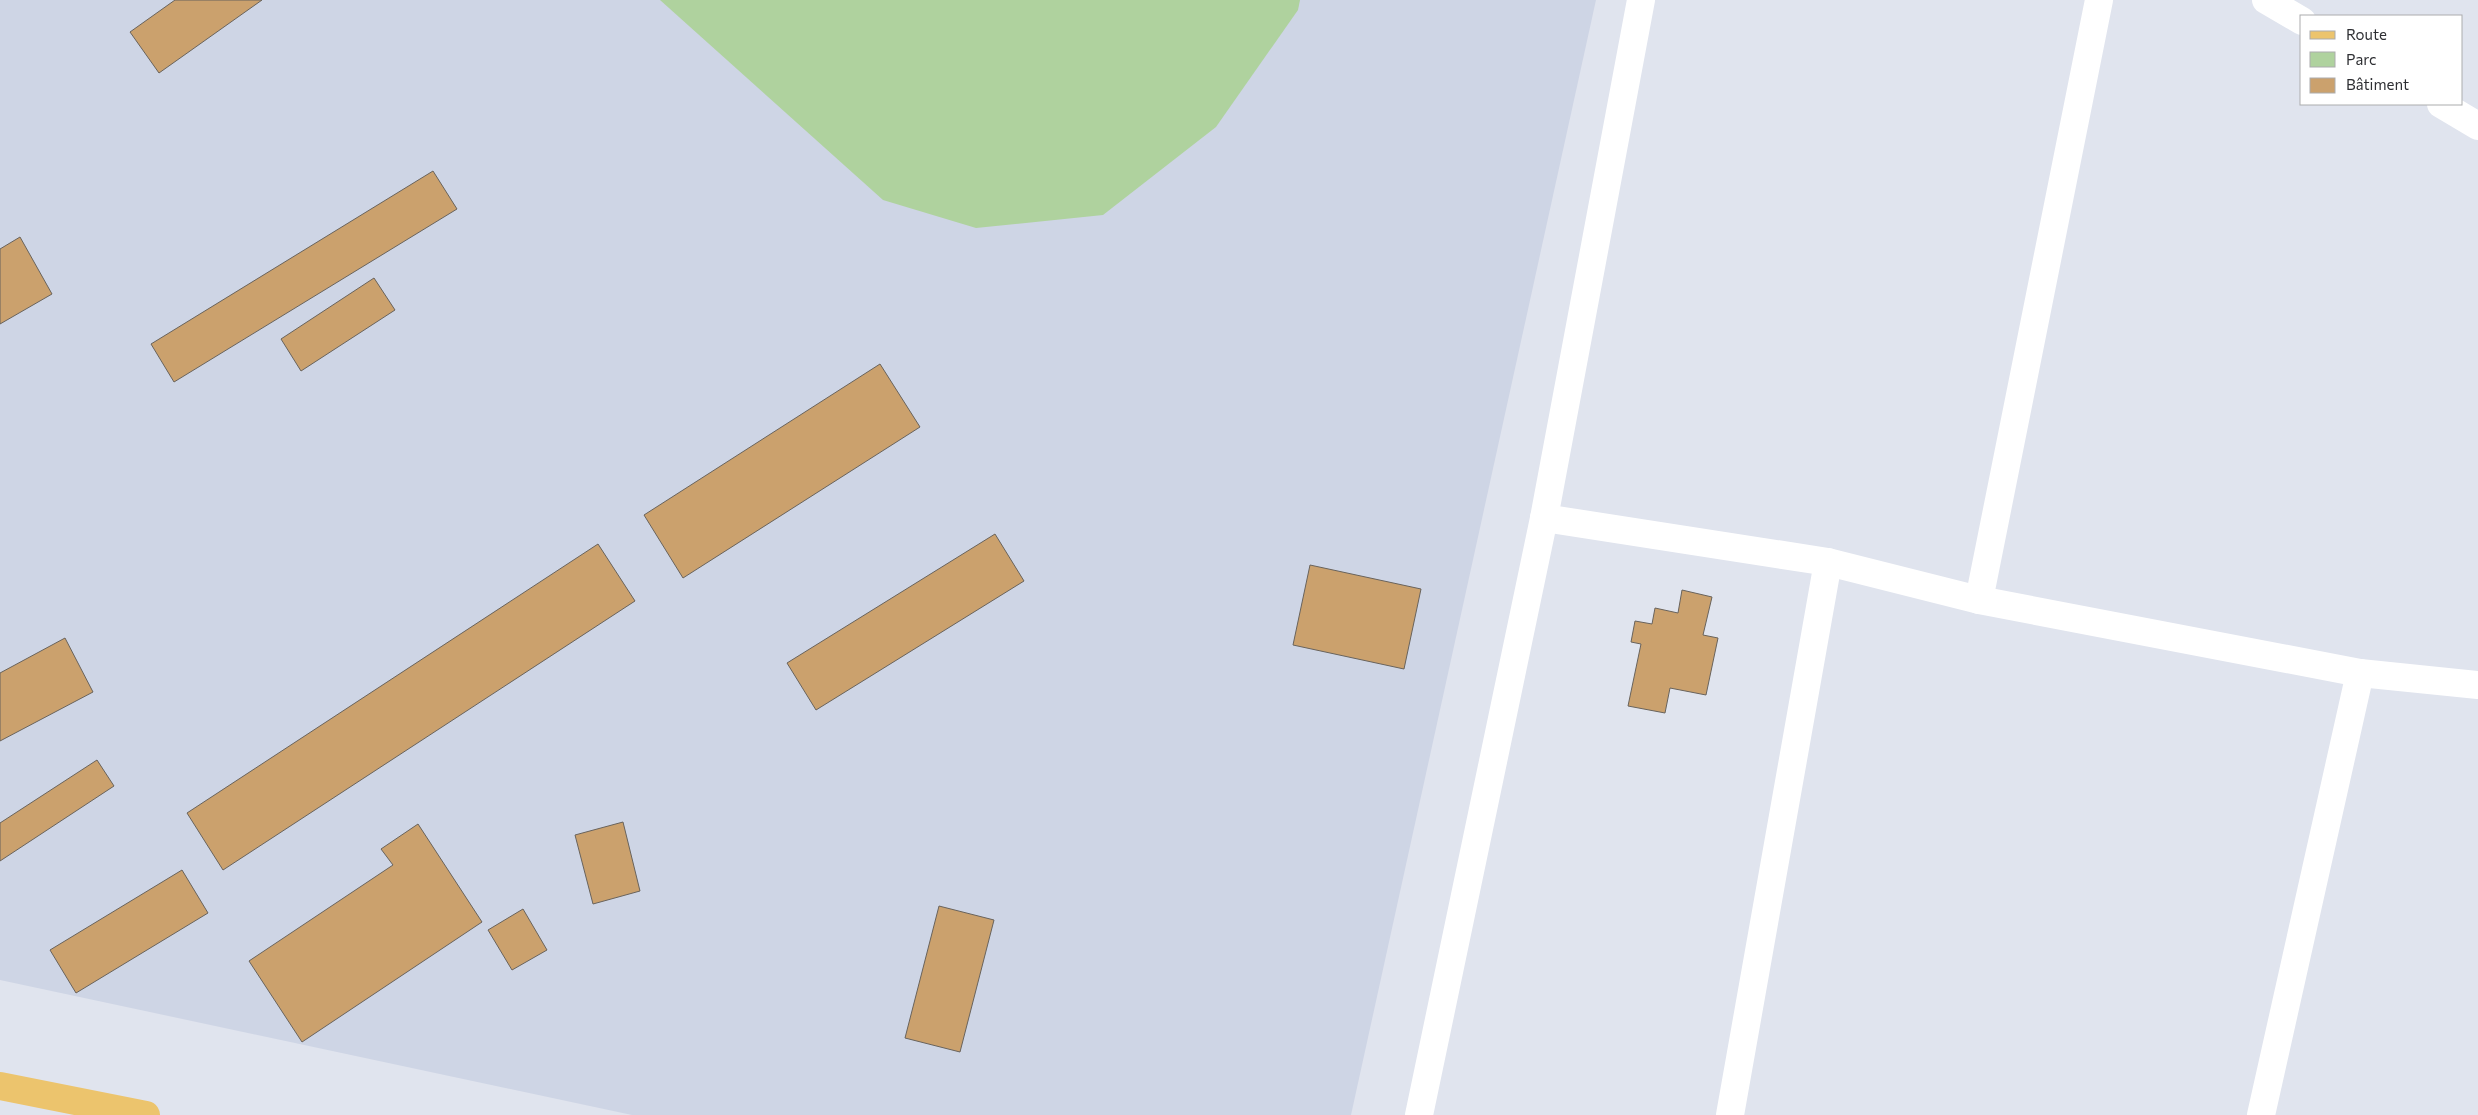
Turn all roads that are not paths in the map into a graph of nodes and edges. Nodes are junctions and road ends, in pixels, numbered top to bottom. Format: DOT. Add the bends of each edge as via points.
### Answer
graph roads {
  1 [pos="1641,0"];
  2 [pos="2100,0"];
  3 [pos="2266,0"];
  4 [pos="2300,20"];
  5 [pos="2443,105"];
  6 [pos="2478,126"];
  7 [pos="1544,518"];
  8 [pos="1828,562"];
  9 [pos="1979,600"];
  10 [pos="2360,673"];
  11 [pos="2478,685"];
  12 [pos="0,1086"];
  13 [pos="146,1115"];
  14 [pos="1419,1115"];
  15 [pos="1730,1115"];
  16 [pos="2261,1115"];
  1 -- 7 [label="street"];
  2 -- 9 [label="street"];
  3 -- 4 [label="street"];
  5 -- 6 [label="street"];
  7 -- 8 [label="street"];
  7 -- 14 [label="street"];
  8 -- 9 [label="street"];
  8 -- 15 [label="street"];
  9 -- 10 [label="street"];
  10 -- 11 [label="street"];
  10 -- 16 [label="street"];
  12 -- 13 [label="main road"];
}
